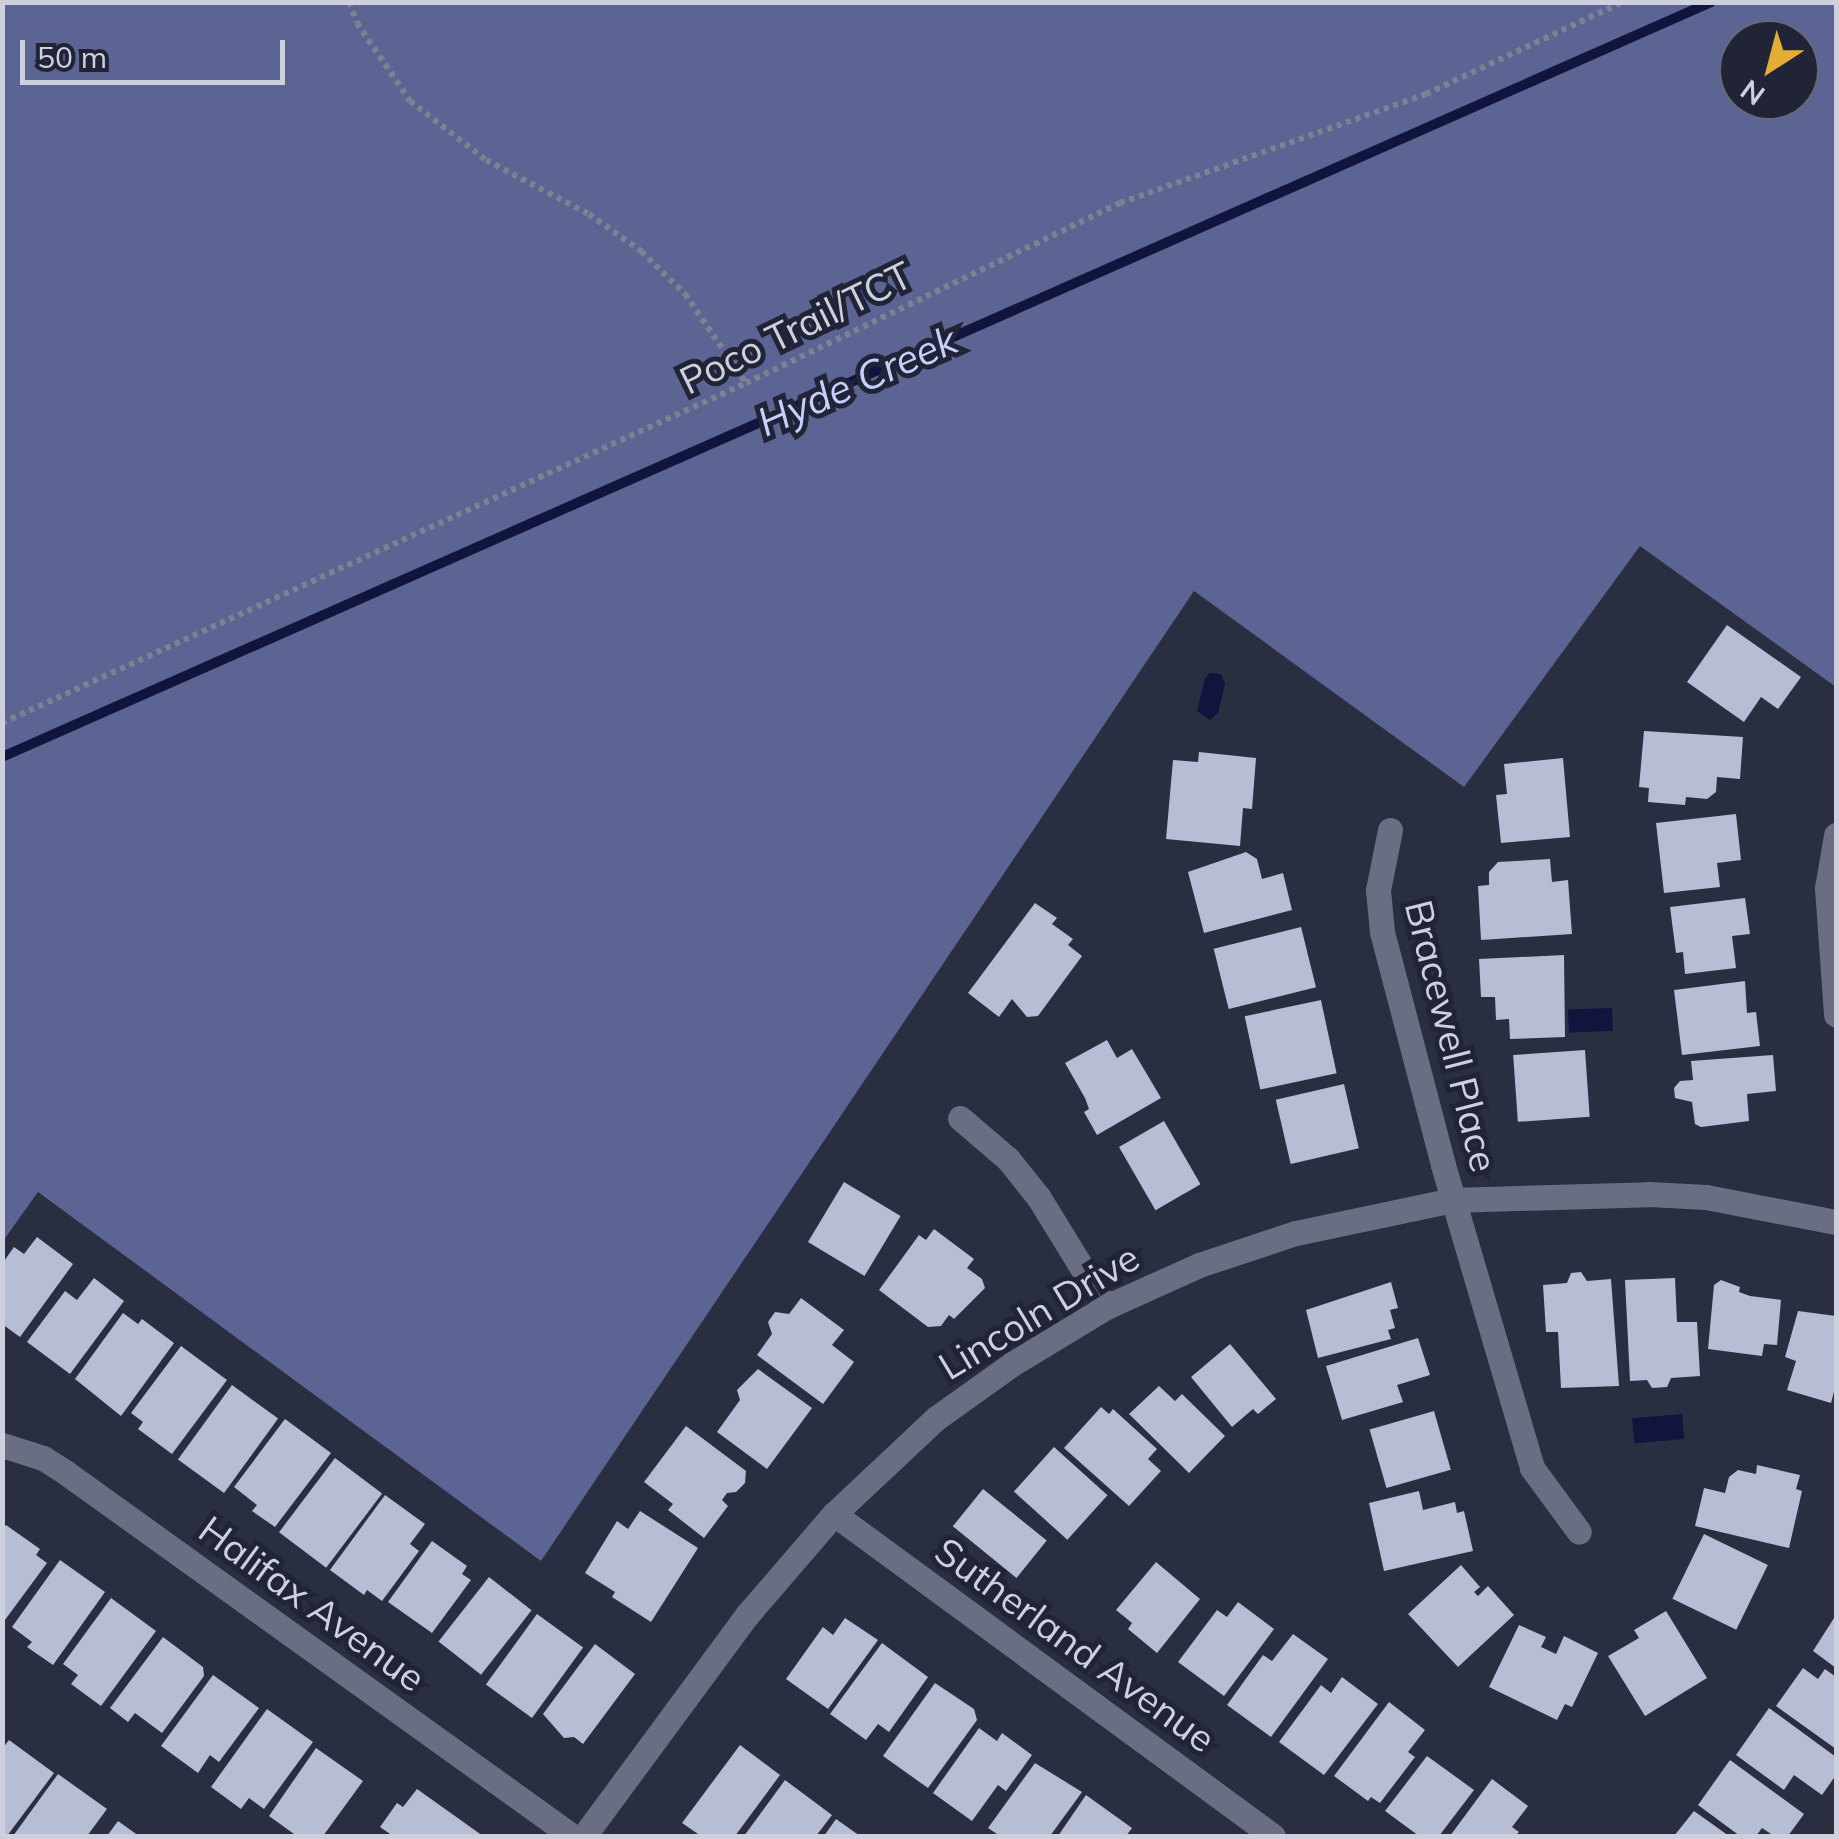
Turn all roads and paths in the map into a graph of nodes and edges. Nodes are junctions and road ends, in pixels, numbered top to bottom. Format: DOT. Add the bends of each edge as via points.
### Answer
graph roads {
  1 [pos="349,2"];
  2 [pos="1622,2"];
  3 [pos="746,383"];
  4 [pos="2,723"];
  5 [pos="1390,830"];
  6 [pos="1836,834"];
  7 [pos="1836,1015"];
  8 [pos="960,1118"];
  9 [pos="1452,1200"];
  10 [pos="1836,1222"];
  11 [pos="1106,1307"];
  12 [pos="2,1445"];
  13 [pos="834,1514"];
  14 [pos="1580,1532"];
  15 [pos="572,1836"];
  16 [pos="584,1836"];
  17 [pos="1273,1836"];
  1 -- 3 [label="path" via="410,101 486,160 589,214 642,251 685,294"];
  2 -- 3 [label="path, Poco Trail/TCT" via="1426,94 1120,203"];
  3 -- 4 [label="path, Poco Trail/TCT"];
  5 -- 9 [label="street, Bracewell Place" via="1378,890 1382,932"];
  6 -- 7 [label="street" via="1827,888"];
  8 -- 11 [label="street" via="1008,1159"];
  9 -- 10 [label="street, Lincoln Drive" via="1706,1197"];
  9 -- 11 [label="street, Lincoln Drive" via="1296,1233"];
  9 -- 14 [label="street, Bracewell Place" via="1532,1468"];
  11 -- 13 [label="street, Lincoln Drive" via="935,1419"];
  12 -- 15 [label="street, Halifax Avenue" via="65,1472"];
  13 -- 16 [label="street, Lincoln Drive" via="747,1615"];
  13 -- 17 [label="street, Sutherland Avenue"];
}
